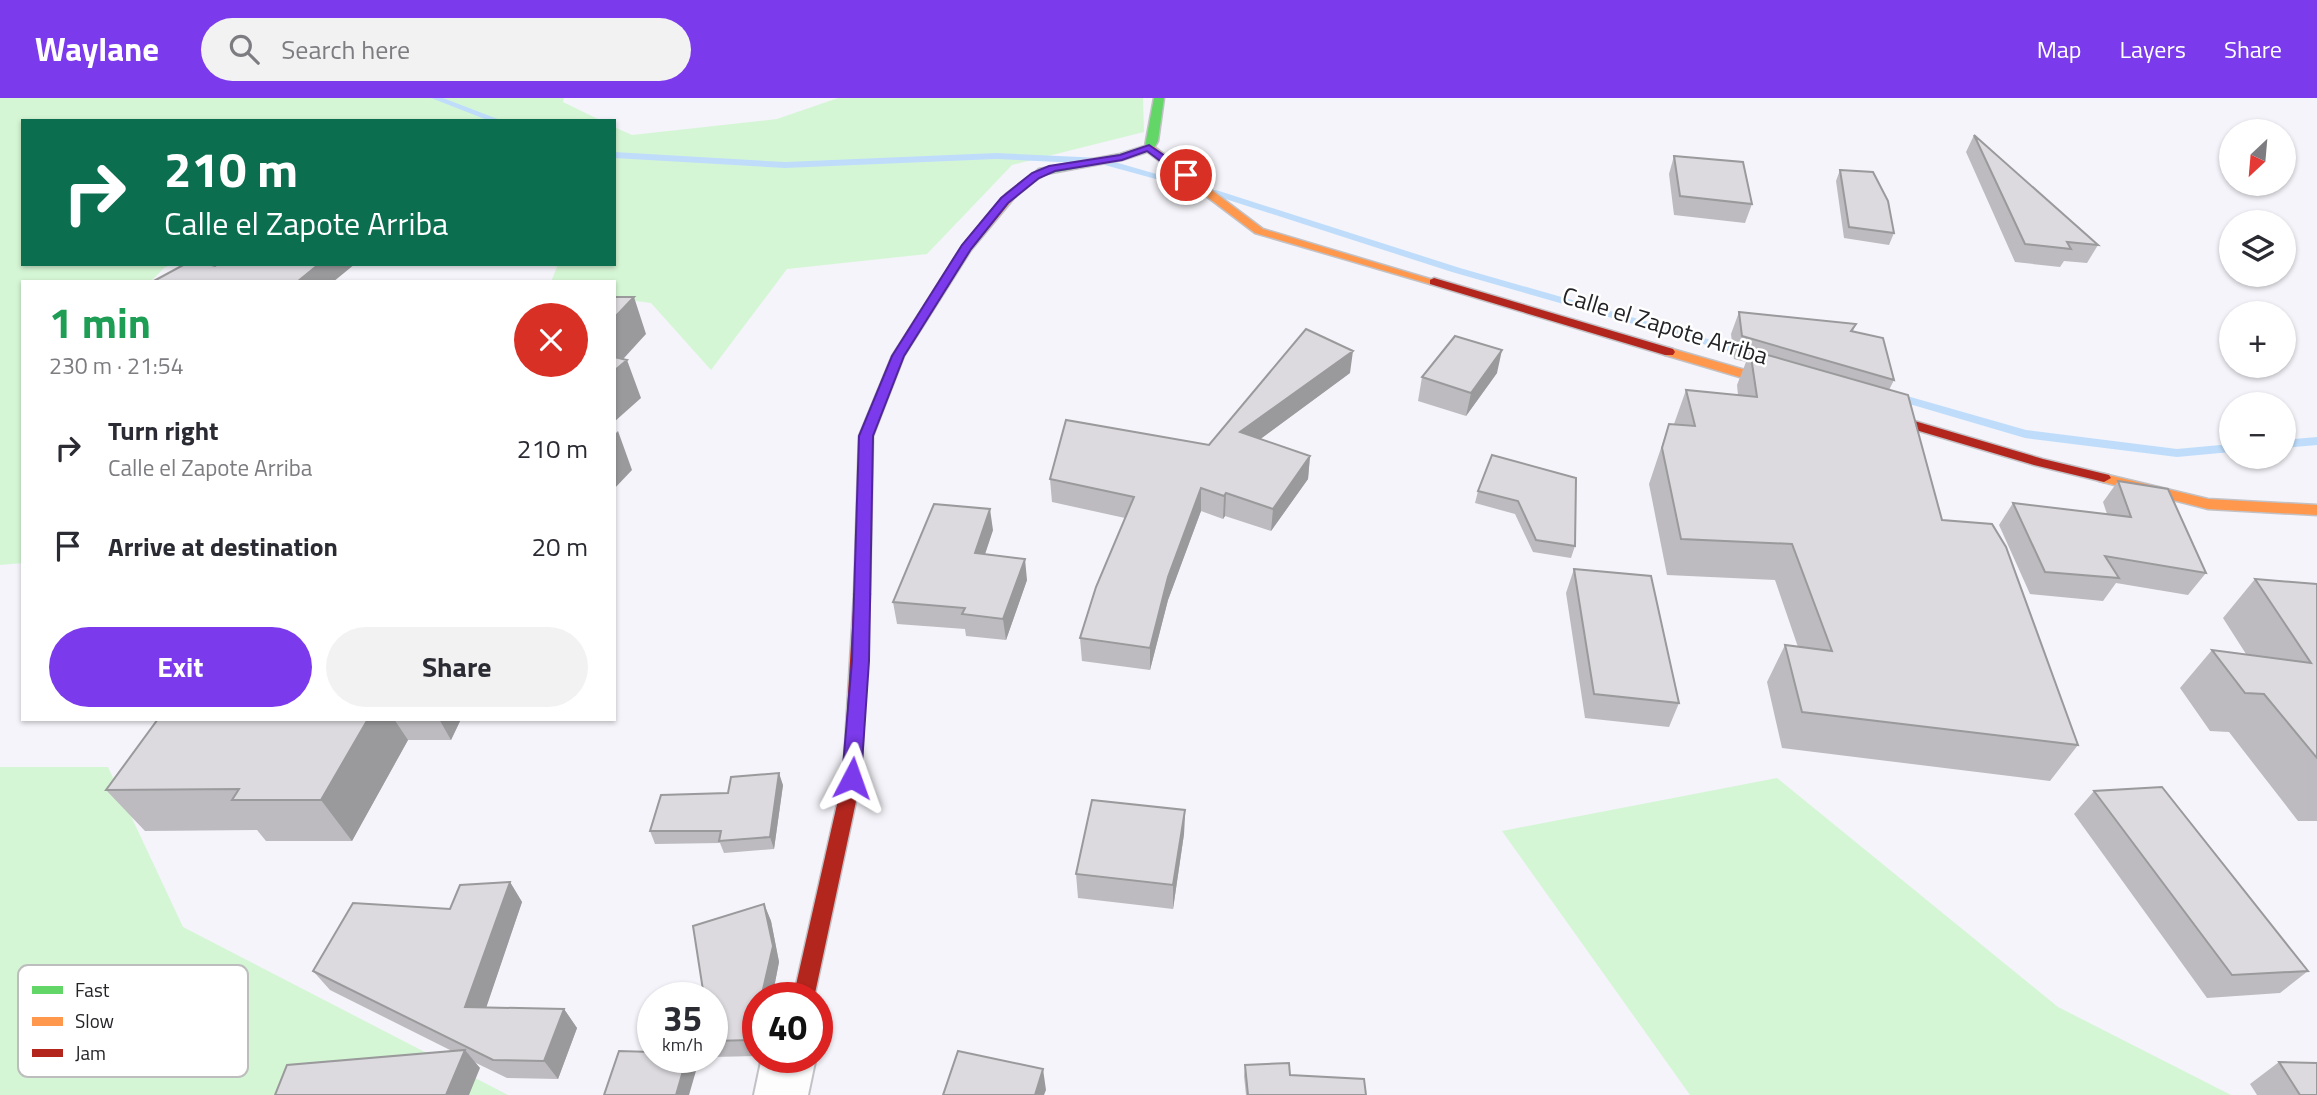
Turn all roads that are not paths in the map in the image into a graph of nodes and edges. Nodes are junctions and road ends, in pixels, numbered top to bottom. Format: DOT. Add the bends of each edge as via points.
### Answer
graph roads {
  1 [pos="1159,98"];
  2 [pos="1149,148"];
  3 [pos="1812,394"];
  4 [pos="1852,406"];
  5 [pos="2317,510"];
  6 [pos="807,982"];
  7 [pos="786,1073"];
  8 [pos="781,1095"];
  1 -- 2 [label="street"];
  2 -- 3 [label="street, Calle el Zapote Arriba" via="1259,231"];
  2 -- 6 [label="street" via="1043,171 1010,195 966,248 898,356 866,436 852,778"];
  4 -- 5 [label="street" via="2039,462 2208,504"];
  7 -- 8 [label="street"];
}
